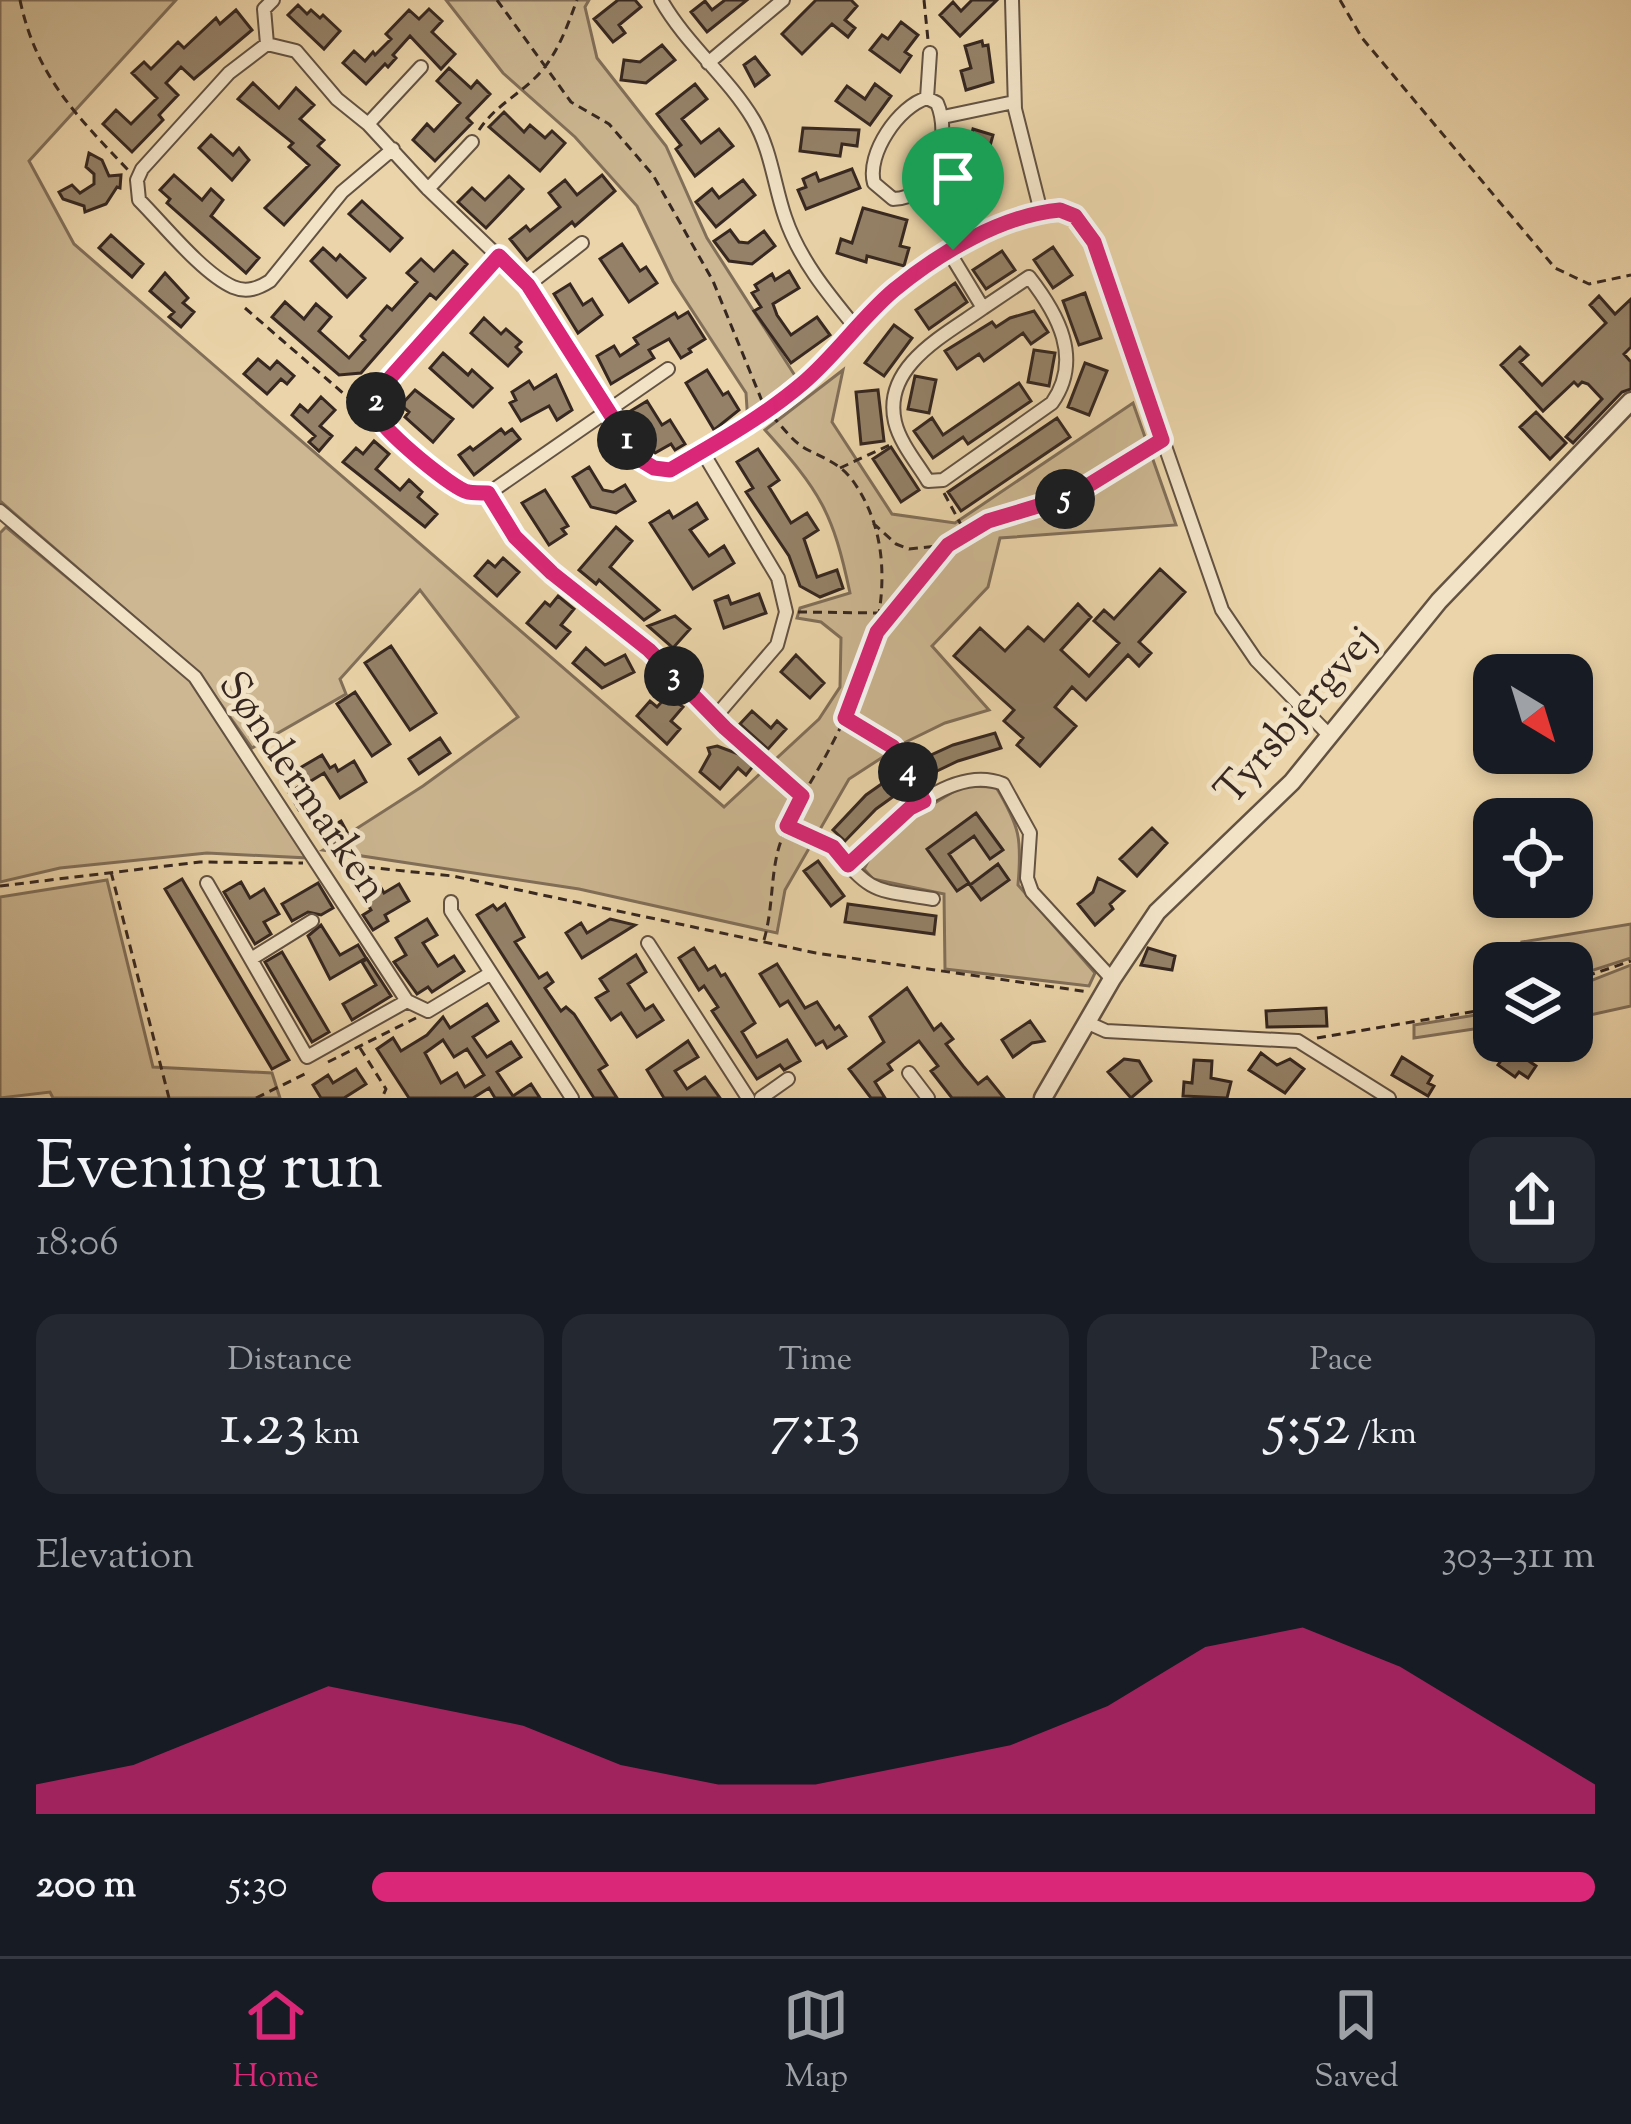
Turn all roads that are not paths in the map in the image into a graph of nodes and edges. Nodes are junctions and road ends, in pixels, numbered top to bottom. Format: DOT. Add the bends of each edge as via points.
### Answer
graph roads {
  1 [pos="273,0"];
  2 [pos="661,0"];
  3 [pos="782,0"];
  4 [pos="1012,0"];
  5 [pos="267,44"];
  6 [pos="930,53"];
  7 [pos="708,63"];
  8 [pos="422,68"];
  9 [pos="927,98"];
  10 [pos="1014,102"];
  11 [pos="943,117"];
  12 [pos="368,124"];
  13 [pos="472,142"];
  14 [pos="394,149"];
  15 [pos="428,189"];
  16 [pos="1041,212"];
  17 [pos="582,243"];
  18 [pos="951,251"];
  19 [pos="499,256"];
  20 [pos="528,285"];
  21 [pos="983,308"];
  22 [pos="856,328"];
  23 [pos="668,369"];
  24 [pos="1631,401"];
  25 [pos="607,410"];
  26 [pos="701,452"];
  27 [pos="488,493"];
  28 [pos="0,511"];
  29 [pos="1329,735"];
  30 [pos="833,847"];
  31 [pos="848,865"];
  32 [pos="207,883"];
  33 [pos="933,899"];
  34 [pos="451,902"];
  35 [pos="312,921"];
  36 [pos="648,943"];
  37 [pos="250,958"];
  38 [pos="491,973"];
  39 [pos="1112,979"];
  40 [pos="407,1001"];
  41 [pos="1086,1022"];
  42 [pos="910,1073"];
  43 [pos="788,1079"];
  44 [pos="572,1098"];
  45 [pos="748,1098"];
  46 [pos="761,1098"];
  47 [pos="928,1098"];
  48 [pos="1043,1098"];
  49 [pos="1389,1098"];
  1 -- 5 [label="street" via="264,9"];
  2 -- 7 [label="street"];
  3 -- 7 [label="street"];
  4 -- 10 [label="street"];
  5 -- 12 [label="street" via="296,51"];
  5 -- 14 [label="street" via="229,73 137,180 139,200 230,286 251,290 270,280 342,193"];
  6 -- 9 [label="street"];
  7 -- 22 [label="street" via="752,116 787,221 820,284"];
  8 -- 12 [label="street"];
  9 -- 11 [label="street"];
  9 -- 11 [label="street" via="909,105 874,156 878,190 893,199 916,196 927,184"];
  10 -- 11 [label="street"];
  10 -- 16 [label="street"];
  12 -- 14 [label="street"];
  13 -- 15 [label="street"];
  14 -- 15 [label="street"];
  15 -- 19 [label="street"];
  16 -- 18 [label="street"];
  16 -- 29 [label="street" via="1060,210 1088,230 1222,610 1256,660"];
  17 -- 20 [label="street"];
  18 -- 21 [label="street"];
  18 -- 22 [label="street"];
  19 -- 20 [label="street"];
  19 -- 27 [label="street" via="376,402 385,428 435,469 466,492"];
  20 -- 25 [label="street"];
  21 -- 21 [label="street" via="1029,277 1049,303 1069,368 1052,403 928,481 895,423 894,401 907,366"];
  22 -- 26 [label="street" via="768,412"];
  23 -- 25 [label="street"];
  24 -- 29 [label="street, Tyrsbjergvej" via="1439,602"];
  25 -- 26 [label="street" via="654,468 670,470"];
  25 -- 27 [label="street"];
  26 -- 27 [label="street" via="778,578 786,612 777,645 716,716 515,537"];
  28 -- 40 [label="street, Søndermarken" via="195,677"];
  29 -- 39 [label="street, Tyrsbjergvej" via="1292,782 1157,912"];
  30 -- 31 [label="street"];
  31 -- 33 [label="street" via="875,890"];
  31 -- 39 [label="street" via="910,808 975,778 1003,784 1030,833 1032,892"];
  32 -- 37 [label="street"];
  34 -- 38 [label="street, Søndermarken"];
  35 -- 37 [label="street"];
  36 -- 45 [label="street"];
  37 -- 40 [label="street" via="307,1057"];
  38 -- 40 [label="street" via="428,1011"];
  38 -- 44 [label="street, Søndermarken"];
  39 -- 41 [label="street, Tyrsbjergvej"];
  41 -- 48 [label="street, Tyrsbjergvej"];
  41 -- 49 [label="street" via="1106,1031 1298,1041"];
  42 -- 47 [label="street"];
  43 -- 46 [label="street"];
}
